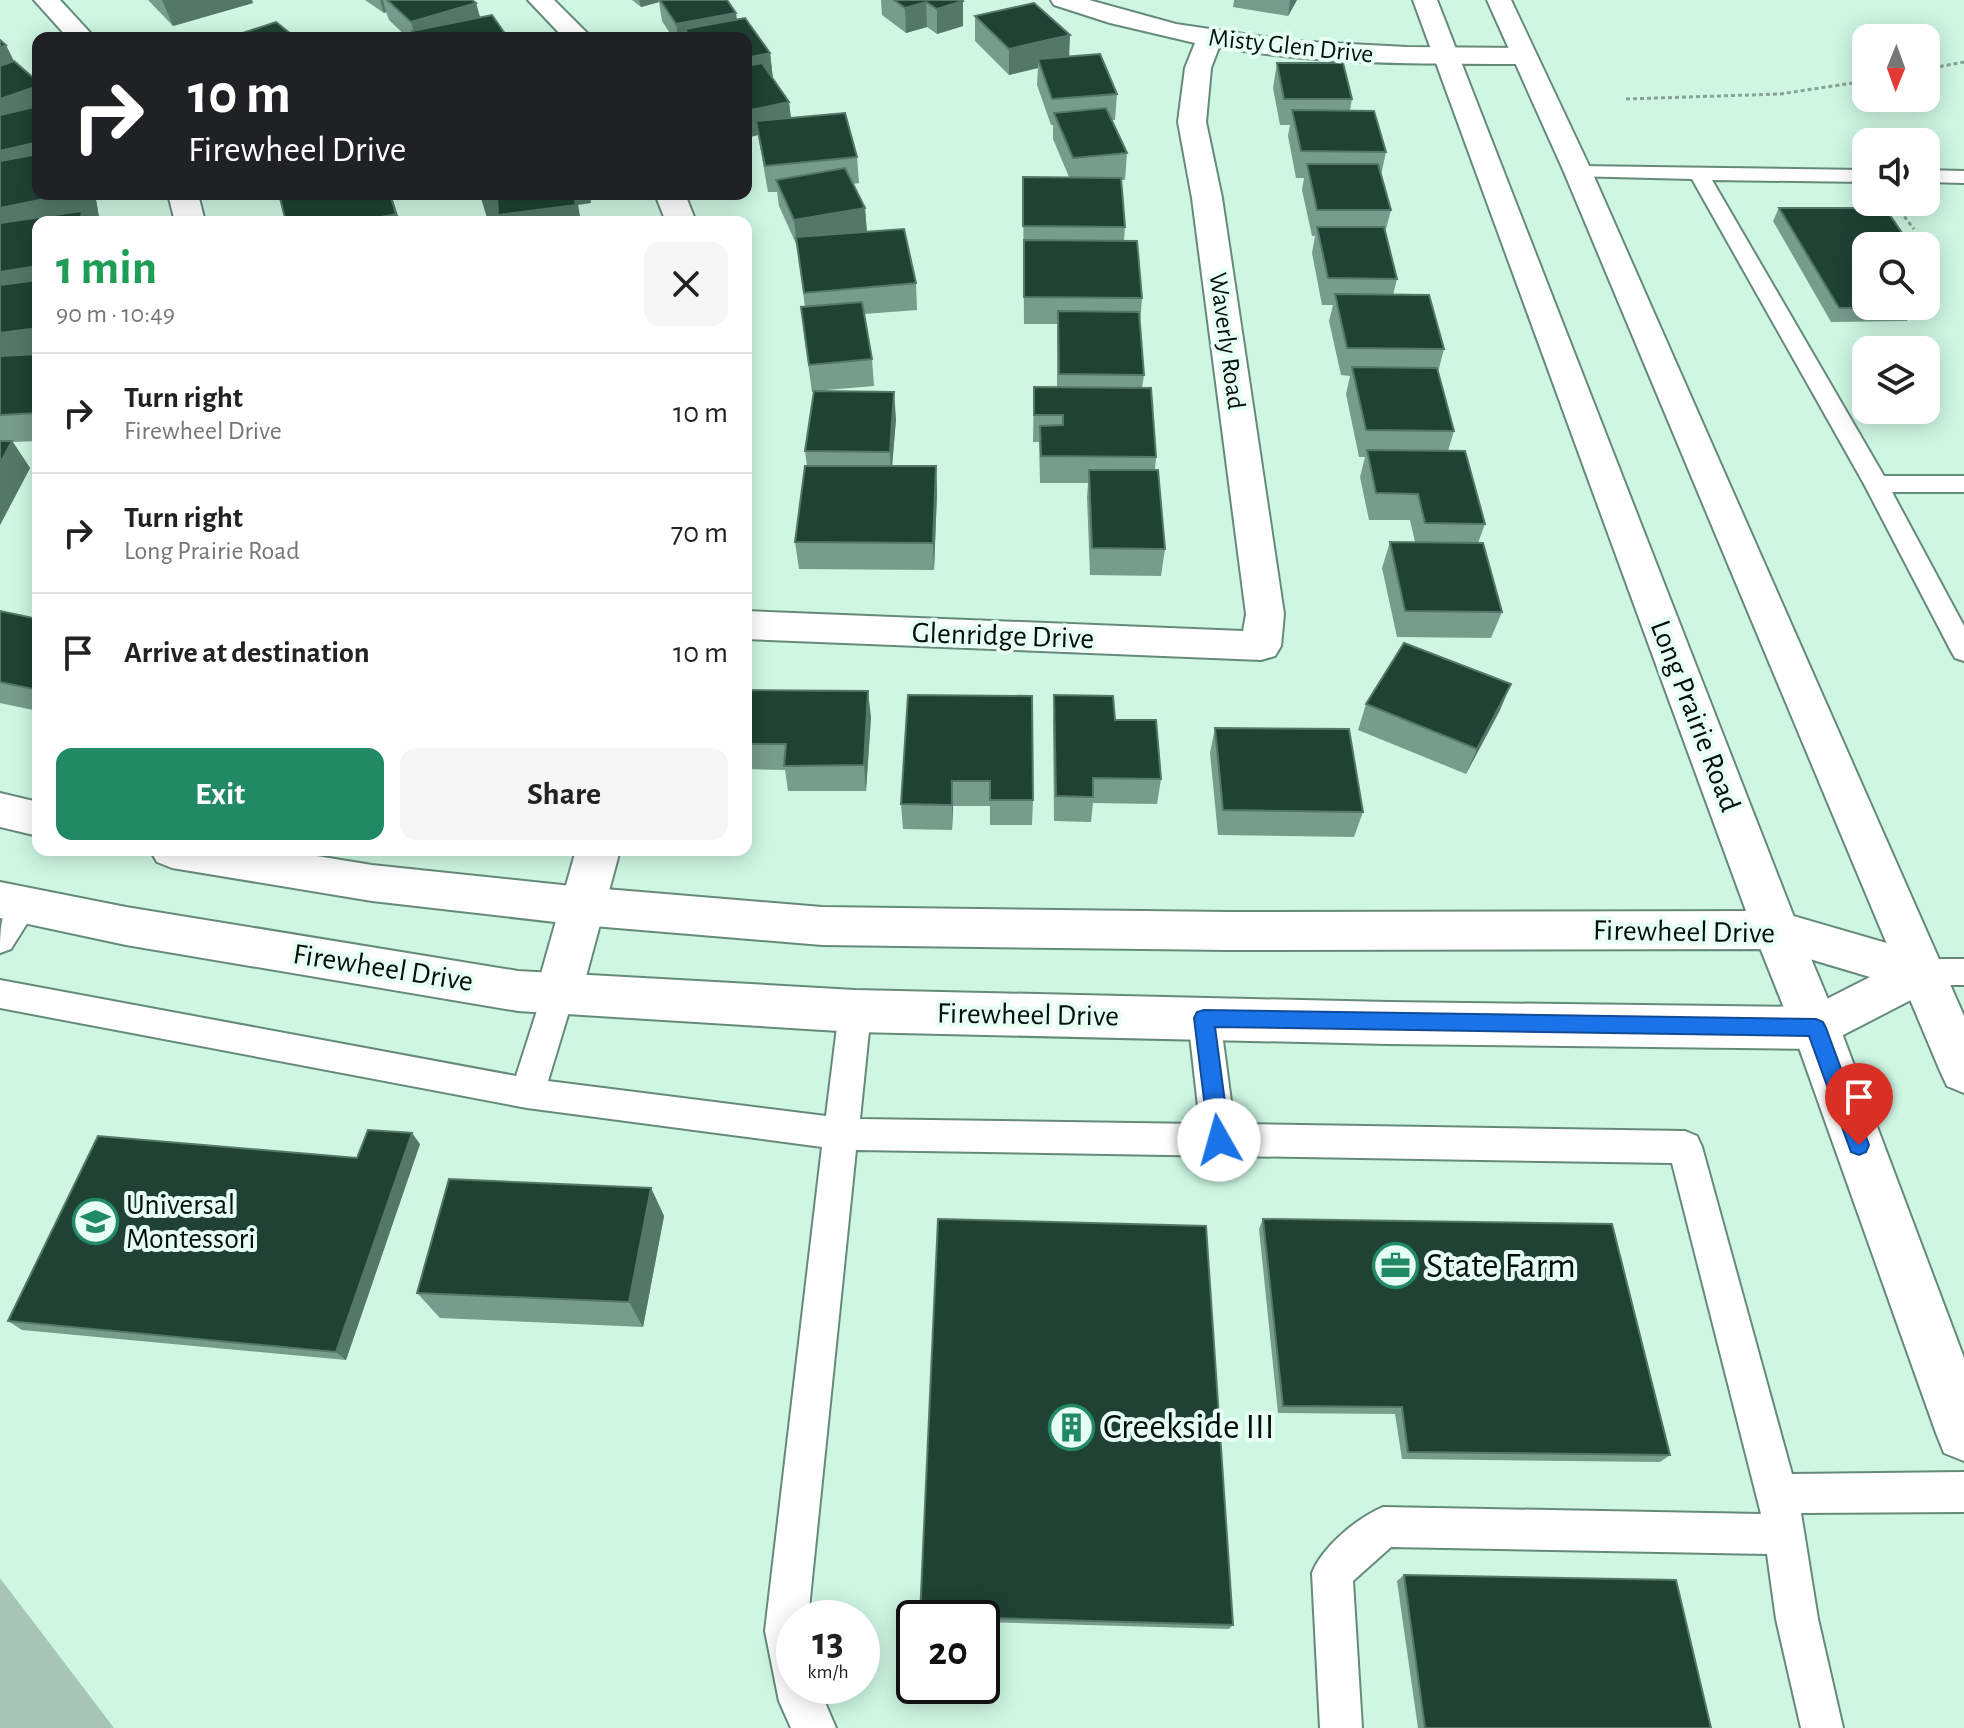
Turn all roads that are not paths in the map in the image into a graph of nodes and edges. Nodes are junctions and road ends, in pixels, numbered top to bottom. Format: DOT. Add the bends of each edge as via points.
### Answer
graph roads {
  1 [pos="46,0"];
  2 [pos="540,0"];
  3 [pos="1063,0"];
  4 [pos="1425,0"];
  5 [pos="1499,0"];
  6 [pos="76,32"];
  7 [pos="573,32"];
  8 [pos="1209,39"];
  9 [pos="1524,56"];
  10 [pos="1447,57"];
  11 [pos="1578,172"];
  12 [pos="1699,174"];
  13 [pos="1852,176"];
  14 [pos="1940,176"];
  15 [pos="1964,177"];
  16 [pos="1876,484"];
  17 [pos="1964,484"];
  18 [pos="1935,596"];
  19 [pos="1964,597"];
  20 [pos="752,625"];
  21 [pos="1261,646"];
  22 [pos="1964,651"];
  23 [pos="0,810"];
  24 [pos="32,818"];
  25 [pos="208,856"];
  26 [pos="596,856"];
  27 [pos="581,906"];
  28 [pos="8,915"];
  29 [pos="1776,930"];
  30 [pos="1943,972"];
  31 [pos="0,994"];
  32 [pos="558,995"];
  33 [pos="855,1011"];
  34 [pos="1204,1018"];
  35 [pos="1816,1028"];
  36 [pos="1964,1071"];
  37 [pos="527,1093"];
  38 [pos="841,1134"];
  39 [pos="1219,1140"];
  40 [pos="1964,1433"];
  41 [pos="1964,1492"];
  42 [pos="1778,1494"];
  43 [pos="1784,1534"];
  44 [pos="789,1600"];
  45 [pos="802,1704"];
  46 [pos="815,1728"];
  47 [pos="1341,1728"];
  48 [pos="1822,1728"];
  1 -- 6 [label="street"];
  2 -- 7 [label="street"];
  3 -- 8 [label="street, Misty Glen Drive"];
  4 -- 10 [label="street, Long Prairie Road"];
  5 -- 9 [label="street"];
  8 -- 10 [label="street, Misty Glen Drive" via="1341,54"];
  8 -- 21 [label="street, Waverly Road" via="1198,68 1192,122 1265,614"];
  9 -- 10 [label="street, Misty Glen Drive"];
  9 -- 11 [label="street"];
  10 -- 29 [label="street, Long Prairie Road"];
  11 -- 12 [label="lane"];
  11 -- 30 [label="street"];
  12 -- 13 [label="lane"];
  12 -- 16 [label="lane"];
  14 -- 15 [label="lane"];
  16 -- 17 [label="lane"];
  16 -- 18 [label="lane"];
  18 -- 19 [label="lane"];
  18 -- 22 [label="lane"];
  20 -- 21 [label="street, Glenridge Drive"];
  23 -- 24 [label="street"];
  25 -- 27 [label="street, Firewheel Drive" via="372,883"];
  26 -- 27 [label="street"];
  27 -- 29 [label="street, Firewheel Drive" via="822,926"];
  27 -- 32 [label="street"];
  28 -- 32 [label="street, Firewheel Drive"];
  29 -- 30 [label="street, Firewheel Drive"];
  29 -- 35 [label="street, Long Prairie Road"];
  30 -- 35 [label="street, Firewheel Drive"];
  30 -- 36 [label="street"];
  31 -- 37 [label="lane"];
  32 -- 33 [label="street, Firewheel Drive"];
  32 -- 37 [label="lane"];
  33 -- 34 [label="street, Firewheel Drive"];
  33 -- 38 [label="lane"];
  34 -- 35 [label="street, Firewheel Drive"];
  34 -- 39 [label="lane"];
  35 -- 40 [label="street, Long Prairie Road"];
  37 -- 38 [label="lane"];
  38 -- 39 [label="lane"];
  38 -- 44 [label="lane"];
  39 -- 42 [label="lane" via="1685,1147"];
  41 -- 42 [label="lane"];
  42 -- 43 [label="lane"];
  43 -- 47 [label="lane" via="1383,1527 1332,1573"];
  43 -- 48 [label="lane"];
  45 -- 46 [label="lane"];
}
